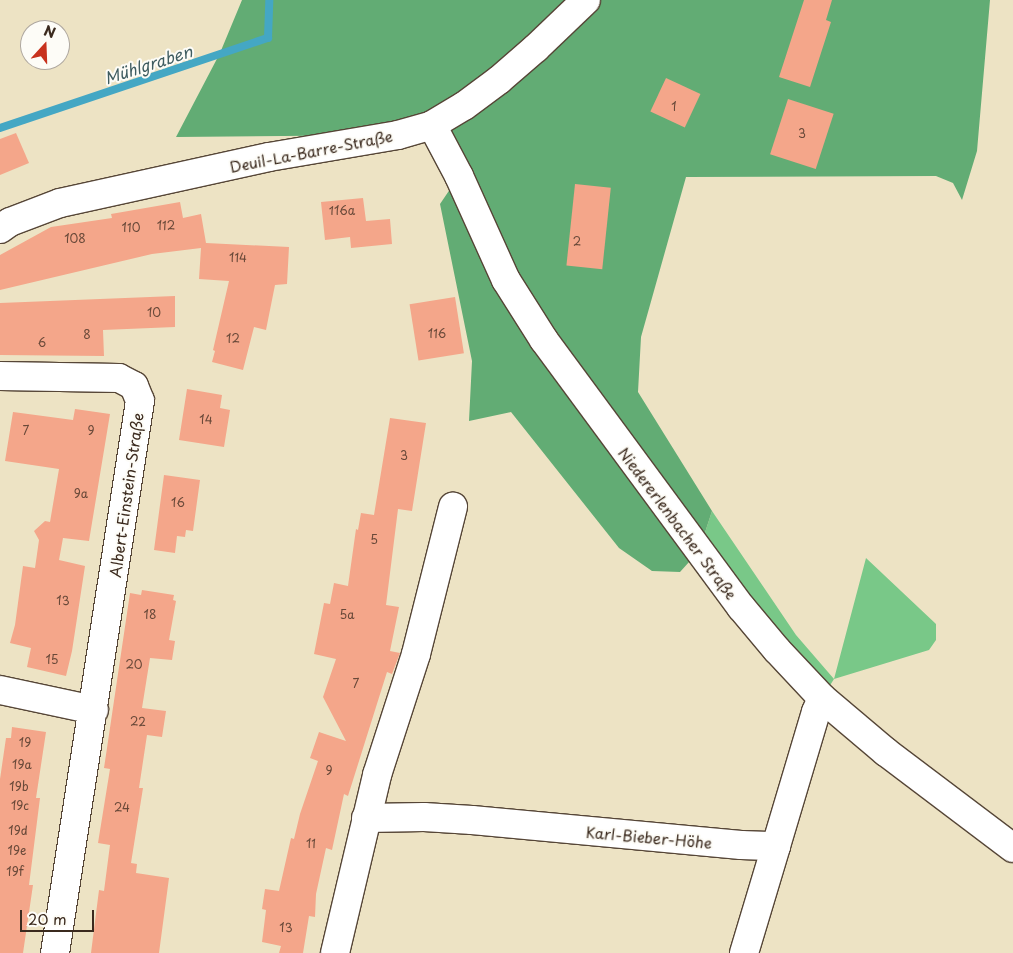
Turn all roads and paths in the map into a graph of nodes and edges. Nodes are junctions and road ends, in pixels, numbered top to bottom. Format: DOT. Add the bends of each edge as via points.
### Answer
graph roads {
  1 [pos="586,0"];
  2 [pos="432,125"];
  3 [pos="0,229"];
  4 [pos="0,376"];
  5 [pos="453,507"];
  6 [pos="0,690"];
  7 [pos="822,698"];
  8 [pos="94,710"];
  9 [pos="366,818"];
  10 [pos="776,846"];
  11 [pos="1013,848"];
  12 [pos="55,953"];
  13 [pos="336,953"];
  14 [pos="744,953"];
  1 -- 2 [label="street, Deuil-La-Barre-Straße" via="498,80"];
  2 -- 3 [label="street, Deuil-La-Barre-Straße" via="398,135 269,157 60,203"];
  2 -- 7 [label="street, Niedererlenbacher Straße" via="506,280 544,340 741,607"];
  4 -- 8 [label="street, Albert-Einstein-Straße" via="119,378 134,386 140,401"];
  5 -- 9 [label="street" via="430,607"];
  6 -- 8 [label="street"];
  7 -- 10 [label="street"];
  7 -- 11 [label="street, Niedererlenbacher Straße" via="886,752"];
  8 -- 12 [label="street, Albert-Einstein-Straße"];
  9 -- 10 [label="street, Karl-Bieber-Höhe" via="472,820"];
  9 -- 13 [label="street"];
  10 -- 14 [label="street"];
}
